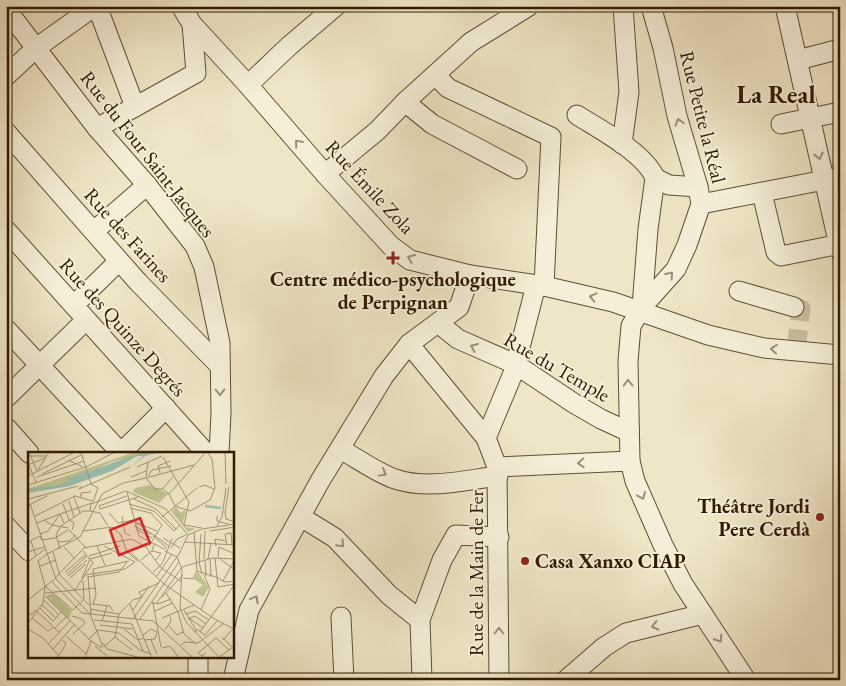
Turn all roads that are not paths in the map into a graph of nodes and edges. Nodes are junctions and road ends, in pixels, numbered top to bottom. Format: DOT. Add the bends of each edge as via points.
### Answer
graph roads {
  1 [pos="96,6"];
  2 [pos="181,6"];
  3 [pos="336,6"];
  4 [pos="529,6"];
  5 [pos="623,6"];
  6 [pos="651,6"];
  7 [pos="785,6"];
  8 [pos="6,9"];
  9 [pos="192,24"];
  10 [pos="36,48"];
  11 [pos="840,49"];
  12 [pos="798,60"];
  13 [pos="435,75"];
  14 [pos="6,76"];
  15 [pos="248,85"];
  16 [pos="405,102"];
  17 [pos="135,107"];
  18 [pos="840,112"];
  19 [pos="577,115"];
  20 [pos="809,118"];
  21 [pos="781,124"];
  22 [pos="97,128"];
  23 [pos="6,132"];
  24 [pos="622,144"];
  25 [pos="517,169"];
  26 [pos="325,174"];
  27 [pos="656,178"];
  28 [pos="832,178"];
  29 [pos="147,185"];
  30 [pos="762,193"];
  31 [pos="699,196"];
  32 [pos="6,230"];
  33 [pos="94,231"];
  34 [pos="839,246"];
  35 [pos="119,261"];
  36 [pos="470,275"];
  37 [pos="540,286"];
  38 [pos="739,291"];
  39 [pos="74,305"];
  40 [pos="794,307"];
  41 [pos="641,310"];
  42 [pos="86,320"];
  43 [pos="438,323"];
  44 [pos="6,328"];
  45 [pos="409,344"];
  46 [pos="840,355"];
  47 [pos="515,364"];
  48 [pos="40,365"];
  49 [pos="219,365"];
  50 [pos="6,398"];
  51 [pos="166,408"];
  52 [pos="6,427"];
  53 [pos="629,432"];
  54 [pos="486,438"];
  55 [pos="340,449"];
  56 [pos="28,452"];
  57 [pos="119,452"];
  58 [pos="123,452"];
  59 [pos="204,452"];
  60 [pos="219,452"];
  61 [pos="630,461"];
  62 [pos="498,471"];
  63 [pos="301,517"];
  64 [pos="6,526"];
  65 [pos="499,537"];
  66 [pos="28,550"];
  67 [pos="703,614"];
  68 [pos="341,617"];
  69 [pos="420,620"];
  70 [pos="198,658"];
  71 [pos="198,680"];
  72 [pos="233,680"];
  73 [pos="344,680"];
  74 [pos="422,680"];
  75 [pos="499,680"];
  76 [pos="566,680"];
  77 [pos="746,680"];
  1 -- 10 [label="street"];
  1 -- 17 [label="street"];
  2 -- 9 [label="street, Rue Émile Zola"];
  3 -- 15 [label="street"];
  4 -- 13 [label="street" via="471,42"];
  5 -- 24 [label="street" via="629,92"];
  31 -- 6 [label="street, Rue Petite la Réal, one-way"];
  7 -- 12 [label="street"];
  8 -- 10 [label="street, Rue du Four Saint-Jacques"];
  9 -- 15 [label="street, Rue Émile Zola"];
  9 -- 17 [label="street" via="196,73"];
  10 -- 14 [label="street"];
  10 -- 22 [label="street, Rue du Four Saint-Jacques"];
  11 -- 12 [label="street"];
  12 -- 20 [label="street"];
  13 -- 16 [label="street"];
  13 -- 37 [label="street" via="448,88 552,137"];
  26 -- 15 [label="street, Rue Émile Zola, one-way"];
  16 -- 25 [label="street" via="432,124"];
  16 -- 26 [label="street" via="377,131"];
  17 -- 22 [label="street"];
  18 -- 20 [label="street"];
  19 -- 24 [label="street"];
  20 -- 21 [label="street"];
  20 -- 28 [label="street, one-way"];
  22 -- 29 [label="street, Rue du Four Saint-Jacques"];
  23 -- 33 [label="street, Rue des Farines"];
  24 -- 27 [label="street" via="646,163"];
  36 -- 26 [label="street, Rue Émile Zola, one-way" via="410,260 391,246"];
  27 -- 31 [label="street"];
  27 -- 41 [label="street"];
  28 -- 30 [label="street"];
  28 -- 34 [label="street"];
  29 -- 33 [label="street"];
  29 -- 49 [label="street, Rue du Four Saint-Jacques" via="195,246 204,267 220,343"];
  30 -- 31 [label="street"];
  30 -- 34 [label="street" via="776,252 781,256"];
  41 -- 31 [label="street, Rue Petite la Réal, one-way" via="676,269 688,245"];
  32 -- 39 [label="street, Rue des Quinze Degrés"];
  33 -- 35 [label="street, Rue des Farines"];
  35 -- 39 [label="street"];
  35 -- 49 [label="street, Rue des Farines"];
  36 -- 37 [label="street, Rue Émile Zola"];
  36 -- 43 [label="street" via="459,307"];
  41 -- 37 [label="street, Rue Émile Zola, one-way"];
  37 -- 47 [label="street"];
  38 -- 40 [label="street"];
  39 -- 42 [label="street, Rue des Quinze Degrés"];
  46 -- 41 [label="street, Rue Émile Zola, one-way" via="796,346 764,348 708,335"];
  53 -- 41 [label="street, one-way" via="630,326"];
  42 -- 48 [label="street"];
  42 -- 51 [label="street, Rue des Quinze Degrés"];
  43 -- 45 [label="street"];
  47 -- 43 [label="street, Rue du Temple, one-way" via="458,339"];
  44 -- 48 [label="street"];
  45 -- 54 [label="street, Rue de la Main de Fer"];
  45 -- 55 [label="street" via="384,376"];
  47 -- 53 [label="street, Rue du Temple" via="575,404"];
  47 -- 54 [label="street"];
  48 -- 50 [label="street"];
  48 -- 57 [label="street"];
  49 -- 60 [label="street, Rue du Four Saint-Jacques, one-way"];
  51 -- 58 [label="street"];
  51 -- 59 [label="street, Rue des Quinze Degrés"];
  52 -- 56 [label="street"];
  53 -- 61 [label="street"];
  54 -- 62 [label="street, Rue de la Main de Fer"];
  55 -- 62 [label="street, one-way" via="393,478 409,483 431,484"];
  55 -- 63 [label="street"];
  61 -- 62 [label="street, one-way"];
  61 -- 67 [label="street, one-way" via="635,481 663,545"];
  62 -- 65 [label="street, Rue de la Main de Fer"];
  63 -- 69 [label="street, one-way" via="335,538 389,595"];
  72 -- 63 [label="street, one-way" via="249,610"];
  64 -- 66 [label="street"];
  65 -- 69 [label="street" via="456,535 442,560"];
  75 -- 65 [label="street, Rue de la Main de Fer, one-way"];
  67 -- 76 [label="street, one-way" via="626,633 604,647"];
  67 -- 77 [label="street, one-way"];
  68 -- 73 [label="street"];
  69 -- 74 [label="street"];
  70 -- 71 [label="street"];
}
